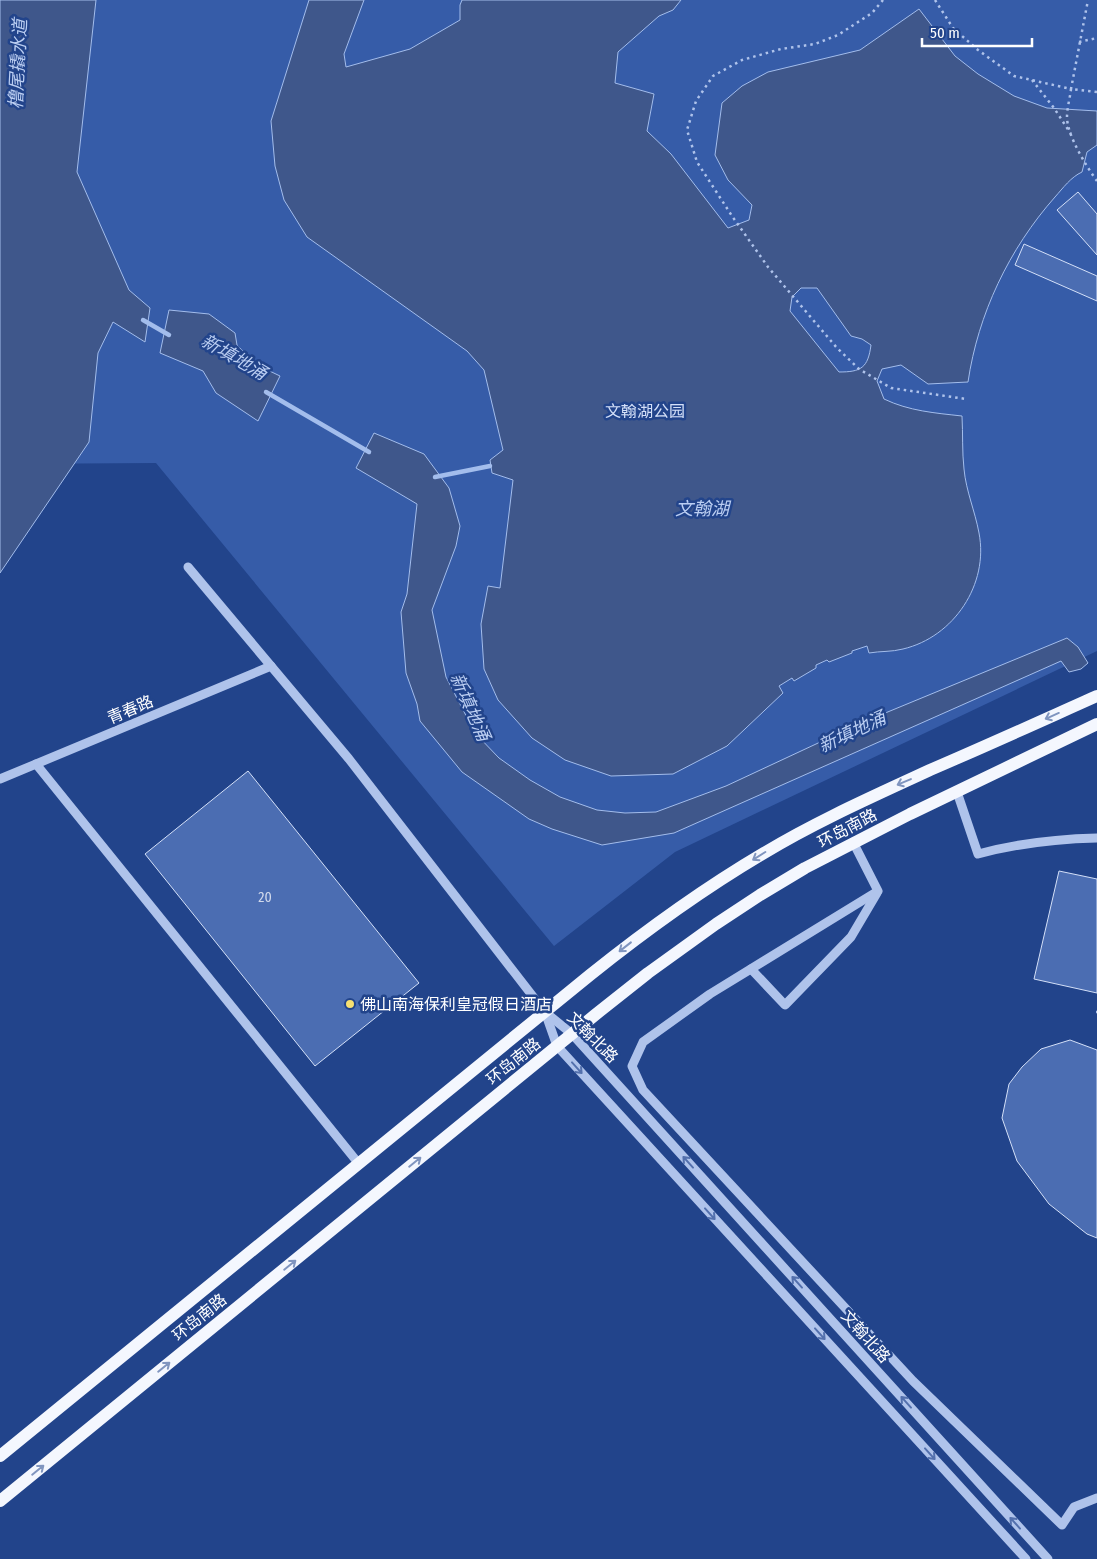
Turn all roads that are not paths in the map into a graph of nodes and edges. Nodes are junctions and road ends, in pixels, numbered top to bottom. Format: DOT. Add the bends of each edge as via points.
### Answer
graph roads {
  1 [pos="188,567"];
  2 [pos="271,666"];
  3 [pos="1097,696"];
  4 [pos="1097,724"];
  5 [pos="36,764"];
  6 [pos="0,780"];
  7 [pos="957,792"];
  8 [pos="1097,838"];
  9 [pos="853,842"];
  10 [pos="878,891"];
  11 [pos="751,969"];
  12 [pos="545,1012"];
  13 [pos="572,1034"];
  14 [pos="557,1046"];
  15 [pos="359,1164"];
  16 [pos="0,1456"];
  17 [pos="1097,1498"];
  18 [pos="0,1501"];
  19 [pos="1026,1559"];
  20 [pos="1048,1559"];
  1 -- 2 [label="street"];
  2 -- 5 [label="street, 青春路"];
  2 -- 12 [label="street" via="349,758"];
  3 -- 12 [label="main road, 环岛南路, one-way" via="872,795 764,852 632,941"];
  4 -- 7 [label="main road, 环岛南路"];
  5 -- 6 [label="street, 青春路"];
  5 -- 15 [label="street"];
  7 -- 8 [label="street" via="978,854 1009,845"];
  7 -- 9 [label="main road, 环岛南路"];
  9 -- 10 [label="street"];
  9 -- 13 [label="main road, 环岛南路" via="716,924"];
  10 -- 11 [label="street"];
  10 -- 11 [label="street" via="851,938 785,1005"];
  11 -- 17 [label="street" via="643,1042 632,1066 643,1090 913,1381 1062,1525 1074,1507"];
  12 -- 13 [label="street, 文翰北路"];
  12 -- 14 [label="street, 文翰北路"];
  12 -- 15 [label="main road, 环岛南路"];
  13 -- 14 [label="main road, 环岛南路"];
  20 -- 13 [label="street, 文翰北路, one-way"];
  18 -- 14 [label="main road, 环岛南路, one-way"];
  14 -- 19 [label="street, 文翰北路, one-way"];
  15 -- 16 [label="main road, 环岛南路"];
}
